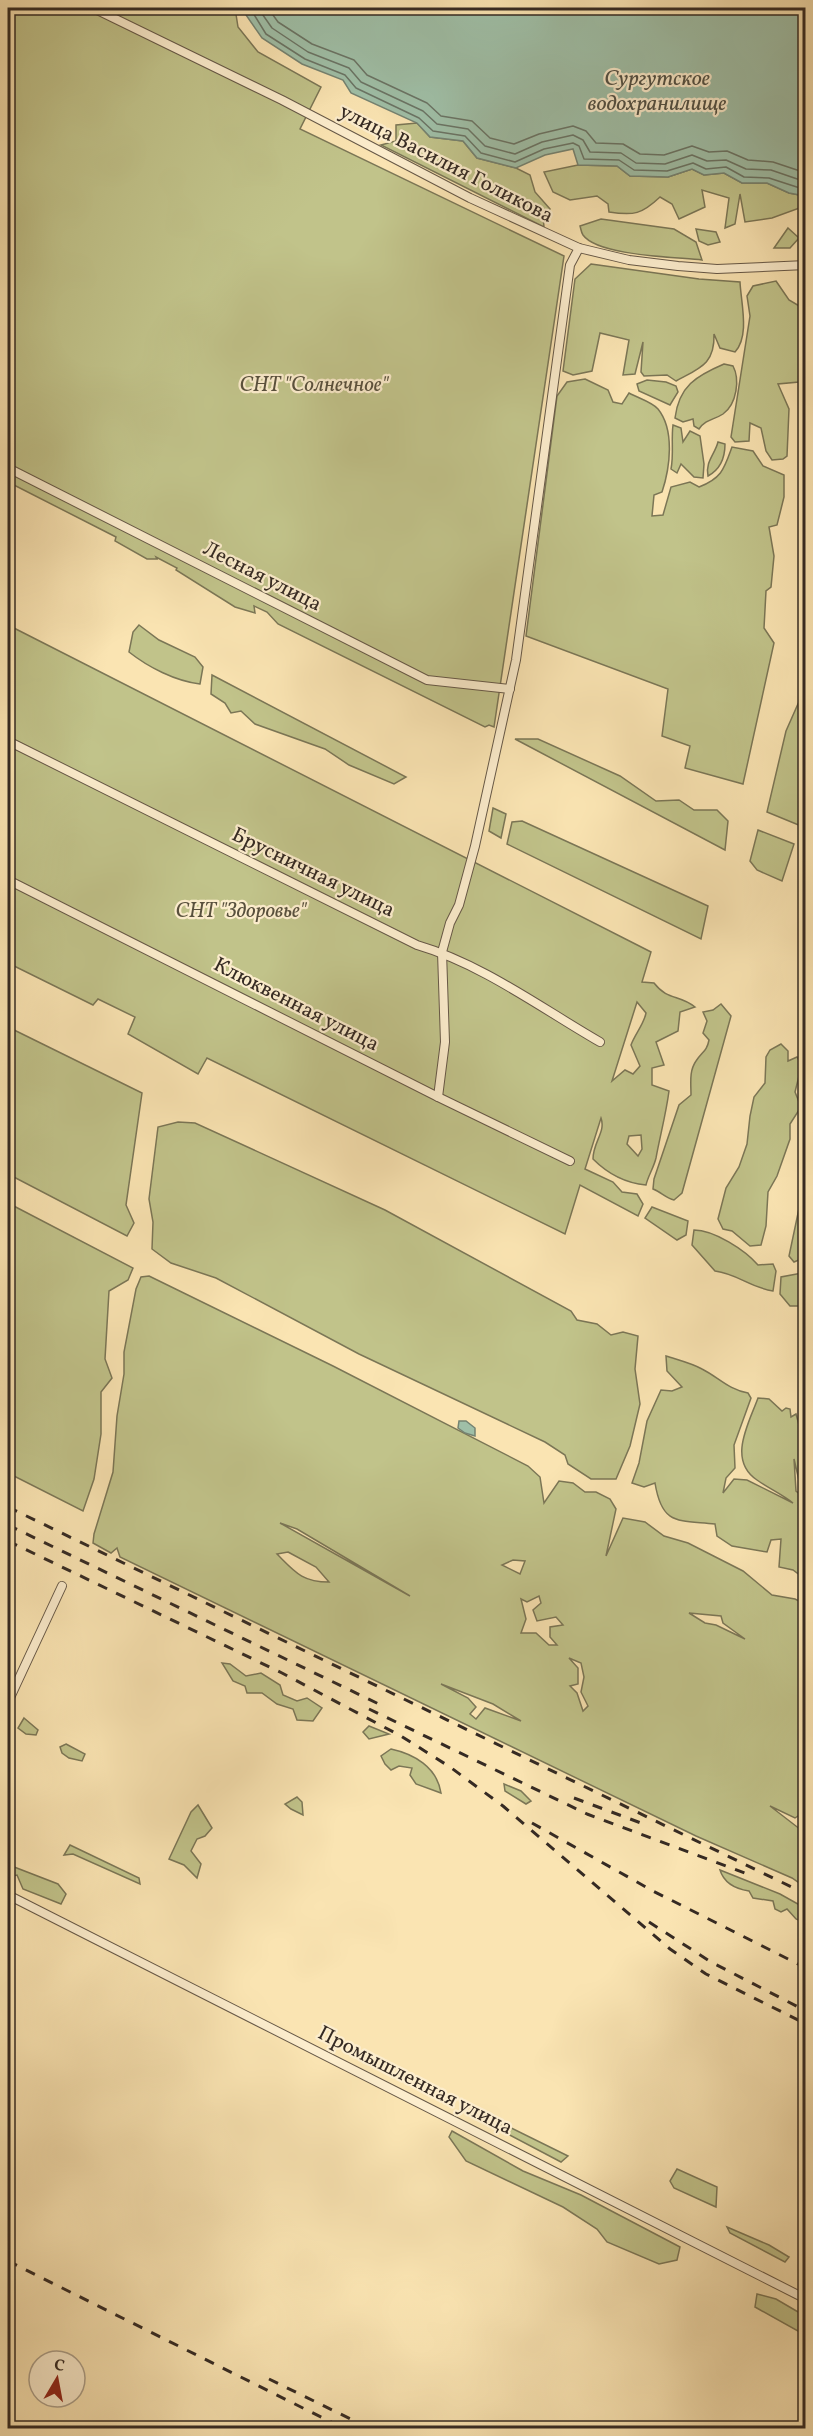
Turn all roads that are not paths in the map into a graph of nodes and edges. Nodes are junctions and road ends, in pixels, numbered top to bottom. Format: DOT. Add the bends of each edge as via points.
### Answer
graph roads {
  1 [pos="93,8"];
  2 [pos="579,248"];
  3 [pos="806,265"];
  4 [pos="8,468"];
  5 [pos="510,689"];
  6 [pos="8,741"];
  7 [pos="8,880"];
  8 [pos="442,952"];
  9 [pos="600,1042"];
  10 [pos="438,1097"];
  11 [pos="570,1161"];
  12 [pos="62,1586"];
  13 [pos="8,1702"];
  14 [pos="8,1895"];
  15 [pos="806,2299"];
  1 -- 2 [label="street, улица Василия Голикова" via="470,198"];
  2 -- 3 [label="street, улица Василия Голикова" via="628,260 717,269"];
  2 -- 5 [label="street" via="570,266"];
  4 -- 5 [label="street, Лесная улица" via="427,680"];
  5 -- 8 [label="street" via="476,846"];
  6 -- 8 [label="street, Брусничная улица" via="417,945"];
  7 -- 10 [label="street, Клюквенная улица"];
  8 -- 9 [label="street, Брусничная улица"];
  8 -- 10 [label="street" via="445,1042"];
  10 -- 11 [label="street, Клюквенная улица"];
  12 -- 13 [label="street"];
  14 -- 15 [label="street, Промышленная улица"];
}
